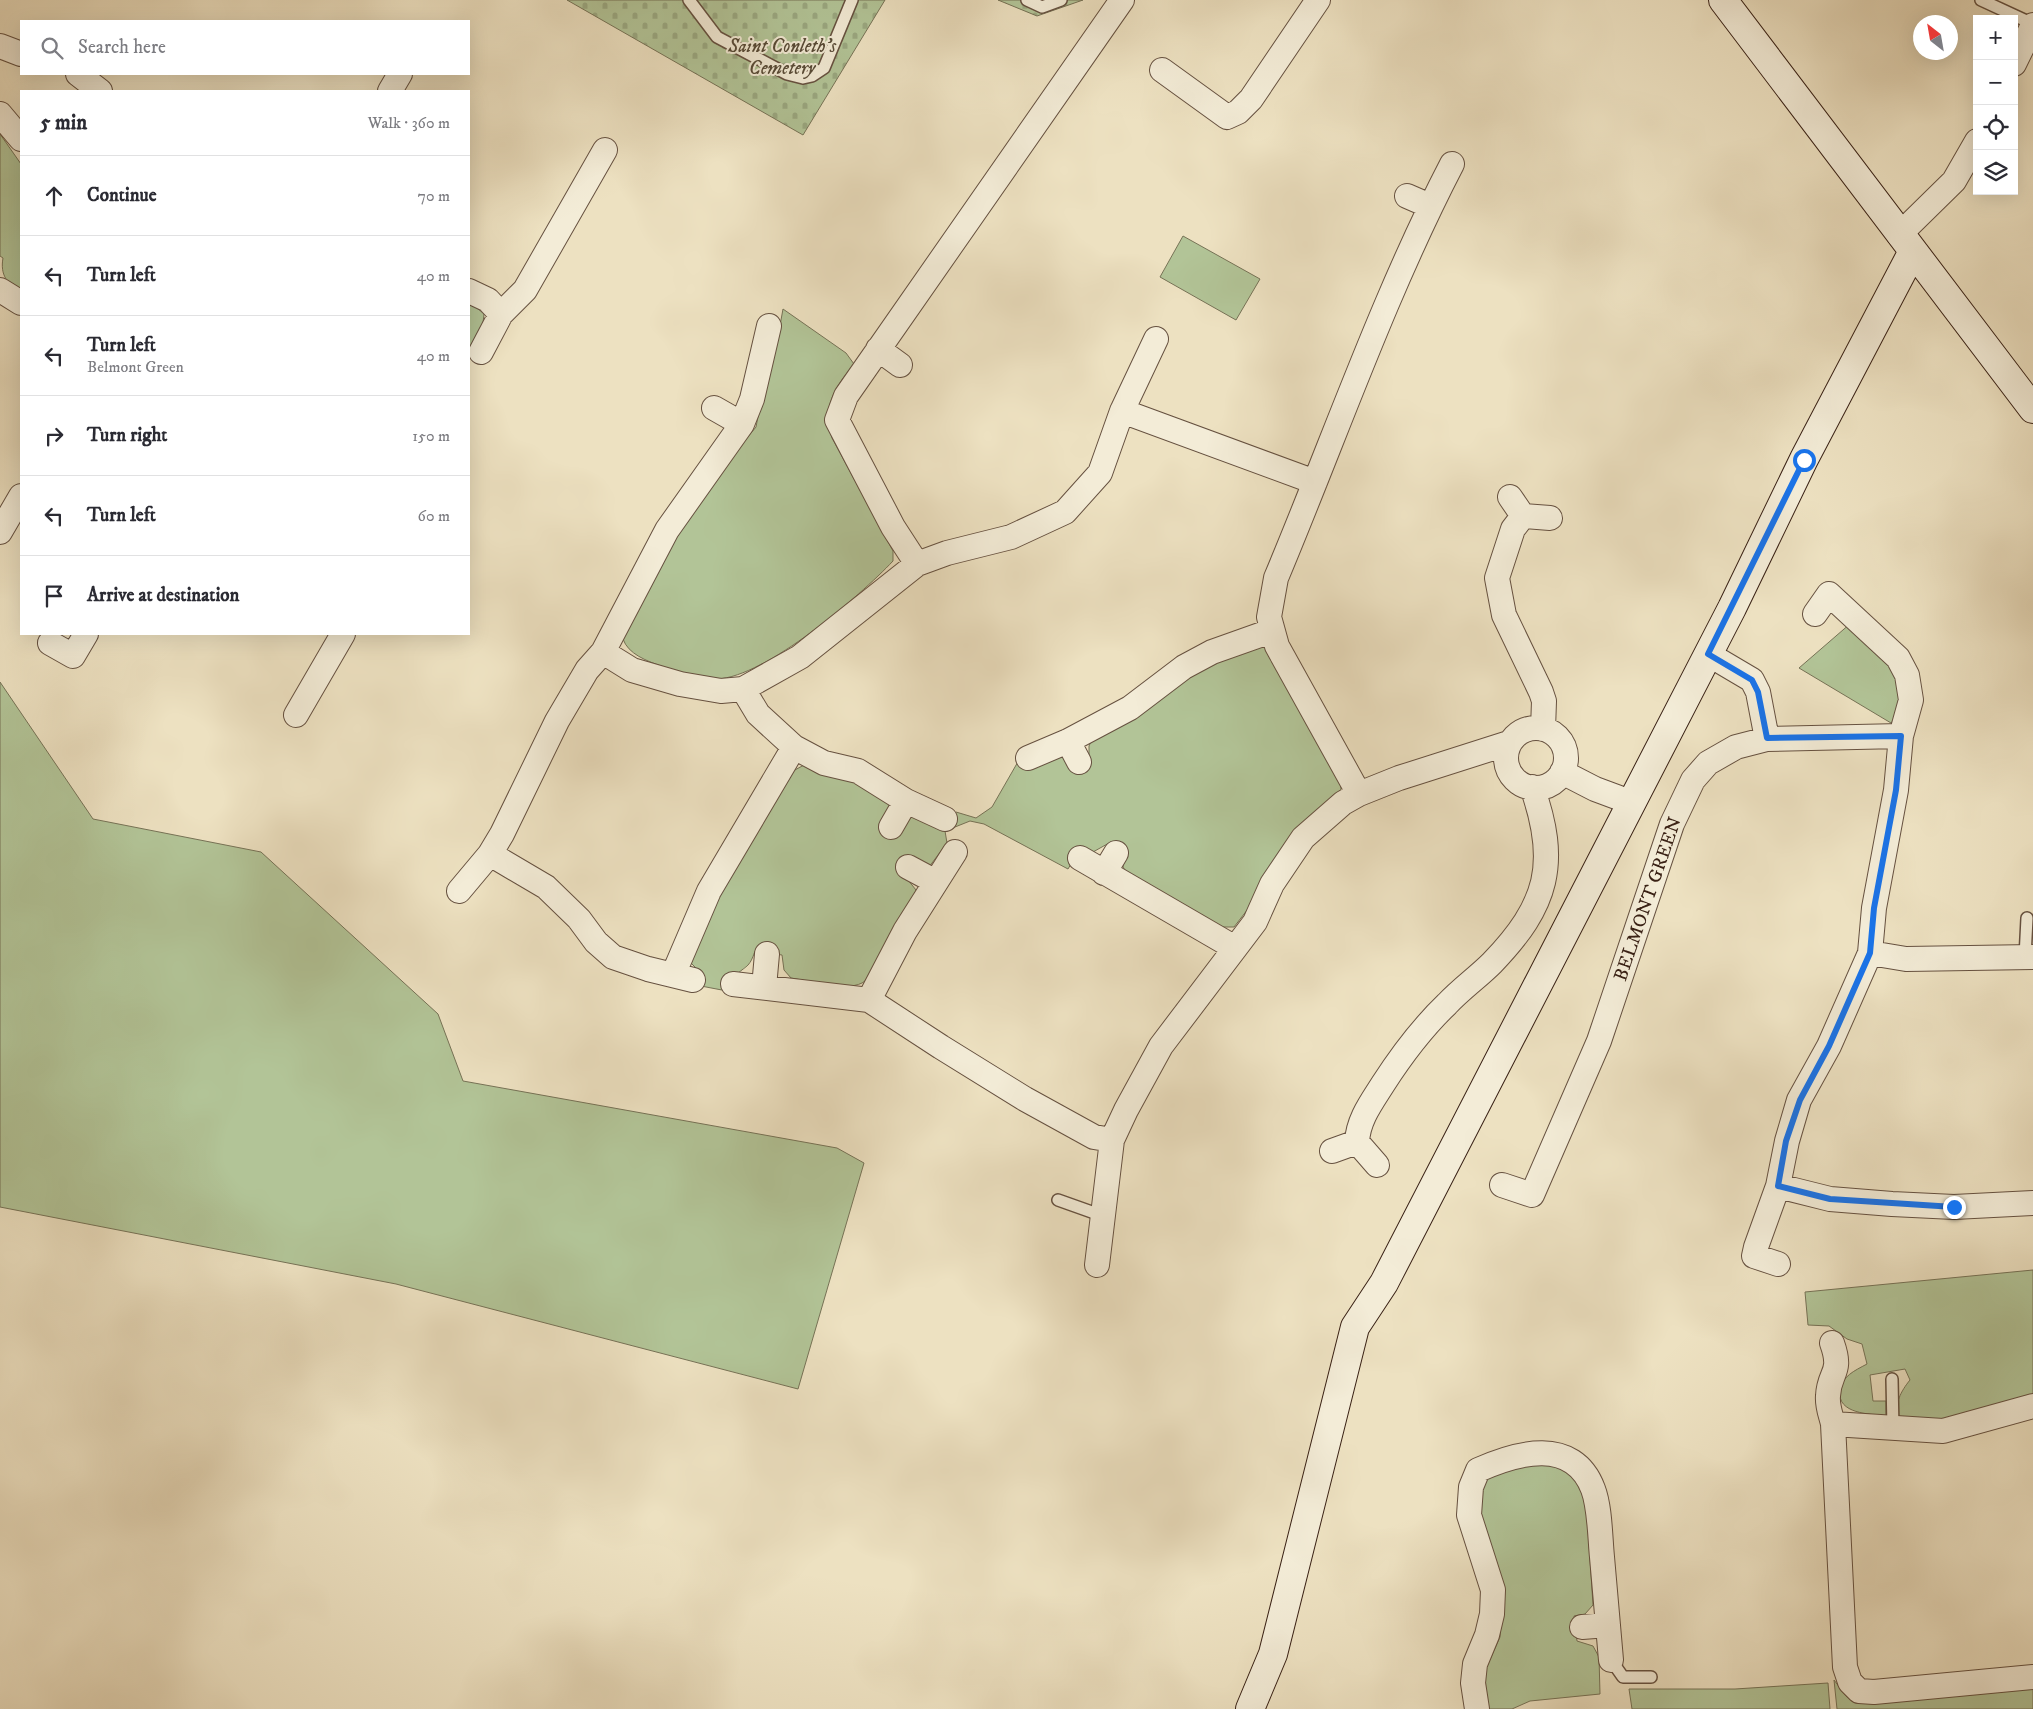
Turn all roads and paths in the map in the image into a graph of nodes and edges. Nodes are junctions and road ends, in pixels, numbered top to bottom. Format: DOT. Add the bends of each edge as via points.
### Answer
graph roads {
  1 [pos="689,0"];
  2 [pos="852,0"];
  3 [pos="1027,0"];
  4 [pos="1061,0"];
  5 [pos="1122,0"];
  6 [pos="1318,0"];
  7 [pos="1723,0"];
  8 [pos="1982,0"];
  9 [pos="2033,24"];
  10 [pos="0,46"];
  11 [pos="20,54"];
  12 [pos="2016,60"];
  13 [pos="1162,70"];
  14 [pos="79,75"];
  15 [pos="399,75"];
  16 [pos="99,90"];
  17 [pos="391,90"];
  18 [pos="0,114"];
  19 [pos="20,138"];
  20 [pos="1973,148"];
  21 [pos="605,150"];
  22 [pos="1452,164"];
  23 [pos="1407,196"];
  24 [pos="1430,206"];
  25 [pos="1906,244"];
  26 [pos="0,290"];
  27 [pos="470,291"];
  28 [pos="20,302"];
  29 [pos="502,314"];
  30 [pos="769,326"];
  31 [pos="1156,339"];
  32 [pos="878,349"];
  33 [pos="482,352"];
  34 [pos="900,365"];
  35 [pos="714,408"];
  36 [pos="2033,409"];
  37 [pos="1122,411"];
  38 [pos="742,424"];
  39 [pos="1315,482"];
  40 [pos="1510,497"];
  41 [pos="20,498"];
  42 [pos="1523,516"];
  43 [pos="1550,518"];
  44 [pos="0,532"];
  45 [pos="917,564"];
  46 [pos="1814,614"];
  47 [pos="1271,631"];
  48 [pos="85,635"];
  49 [pos="342,635"];
  50 [pos="50,643"];
  51 [pos="603,652"];
  52 [pos="1708,654"];
  53 [pos="743,690"];
  54 [pos="296,714"];
  55 [pos="1543,729"];
  56 [pos="1901,736"];
  57 [pos="1767,738"];
  58 [pos="1068,741"];
  59 [pos="1509,744"];
  60 [pos="794,747"];
  61 [pos="1028,758"];
  62 [pos="1078,762"];
  63 [pos="1562,772"];
  64 [pos="1532,787"];
  65 [pos="1359,794"];
  66 [pos="906,801"];
  67 [pos="1630,802"];
  68 [pos="945,820"];
  69 [pos="891,827"];
  70 [pos="955,852"];
  71 [pos="490,854"];
  72 [pos="1080,858"];
  73 [pos="908,867"];
  74 [pos="936,882"];
  75 [pos="459,891"];
  76 [pos="2027,918"];
  77 [pos="1235,948"];
  78 [pos="1870,953"];
  79 [pos="767,954"];
  80 [pos="2029,957"];
  81 [pos="733,984"];
  82 [pos="764,987"];
  83 [pos="869,1000"];
  84 [pos="1112,1140"];
  85 [pos="1357,1142"];
  86 [pos="1332,1150"];
  87 [pos="1377,1165"];
  88 [pos="1502,1185"];
  89 [pos="1778,1186"];
  90 [pos="1058,1200"];
  91 [pos="2033,1203"];
  92 [pos="1103,1216"];
  93 [pos="1778,1264"];
  94 [pos="1097,1265"];
  95 [pos="1842,1352"];
  96 [pos="1892,1379"];
  97 [pos="2033,1406"];
  98 [pos="1833,1424"];
  99 [pos="1893,1429"];
  100 [pos="1608,1625"];
  101 [pos="1582,1627"];
  102 [pos="1611,1660"];
  103 [pos="1651,1677"];
  104 [pos="2033,1677"];
  105 [pos="1250,1709"];
  106 [pos="1477,1709"];
  1 -- 2 [label="lane" via="717,37 787,74 803,78 824,68"];
  3 -- 4 [label="lane" via="1042,7"];
  5 -- 32 [label="street"];
  6 -- 13 [label="street" via="1251,99 1238,112 1226,117"];
  7 -- 25 [label="street"];
  8 -- 9 [label="lane"];
  9 -- 12 [label="street"];
  10 -- 11 [label="street"];
  14 -- 16 [label="street"];
  15 -- 17 [label="street"];
  18 -- 19 [label="street"];
  20 -- 25 [label="street" via="1954,181"];
  21 -- 29 [label="street" via="525,290"];
  22 -- 24 [label="street"];
  23 -- 24 [label="street"];
  24 -- 39 [label="street"];
  25 -- 36 [label="street"];
  25 -- 52 [label="street"];
  26 -- 28 [label="street"];
  27 -- 29 [label="street" via="488,300"];
  29 -- 33 [label="street"];
  30 -- 38 [label="street" via="752,399"];
  31 -- 37 [label="street"];
  32 -- 34 [label="street"];
  32 -- 45 [label="street" via="846,396 837,420 893,527"];
  35 -- 38 [label="street"];
  37 -- 39 [label="street"];
  37 -- 45 [label="street" via="1100,473 1065,512 1011,537"];
  38 -- 51 [label="street" via="667,530"];
  39 -- 47 [label="street" via="1276,578 1270,601"];
  40 -- 42 [label="street"];
  41 -- 44 [label="street"];
  42 -- 43 [label="street"];
  42 -- 55 [label="street" via="1512,529 1497,578 1504,615 1544,701"];
  45 -- 53 [label="street" via="800,656"];
  46 -- 56 [label="street" via="1829,594 1898,658 1907,675 1912,700"];
  47 -- 58 [label="street" via="1212,652 1184,667 1130,708"];
  47 -- 65 [label="street"];
  48 -- 50 [label="street" via="73,656"];
  49 -- 54 [label="street"];
  51 -- 53 [label="street" via="632,670 680,684 721,692"];
  51 -- 71 [label="street" via="587,670 557,721"];
  52 -- 57 [label="street" via="1752,680 1758,692"];
  52 -- 67 [label="street"];
  53 -- 60 [label="street" via="758,714"];
  55 -- 59 [label="street" via="1524,730"];
  55 -- 63 [label="street" via="1558,738 1563,746"];
  56 -- 57 [label="street, BELMONT GREEN"];
  56 -- 78 [label="street" via="1896,790 1874,908"];
  57 -- 88 [label="street, BELMONT GREEN" via="1736,748 1708,763 1693,780 1672,824 1599,1041 1532,1195"];
  58 -- 61 [label="street"];
  58 -- 62 [label="street"];
  59 -- 64 [label="street" via="1506,753 1509,771 1515,779"];
  59 -- 65 [label="street" via="1399,778"];
  60 -- 66 [label="street" via="824,763 858,770"];
  60 -- 71 [label="street" via="709,891 683,977 614,957 596,942 579,919 546,886"];
  63 -- 64 [label="street" via="1550,784"];
  63 -- 67 [label="street" via="1595,790"];
  64 -- 85 [label="street" via="1543,817 1548,852 1535,905 1512,942 1445,1006 1395,1064 1361,1120"];
  65 -- 77 [label="street" via="1343,803 1303,838 1272,884 1255,922"];
  66 -- 68 [label="street"];
  66 -- 69 [label="street"];
  67 -- 105 [label="street" via="1384,1283 1356,1327 1273,1654"];
  70 -- 74 [label="street"];
  71 -- 75 [label="street"];
  72 -- 77 [label="street" via="1110,863"];
  73 -- 74 [label="street"];
  74 -- 83 [label="street" via="905,931"];
  76 -- 80 [label="lane"];
  77 -- 84 [label="street" via="1161,1046 1137,1086"];
  78 -- 80 [label="street" via="1906,958"];
  78 -- 89 [label="street" via="1829,1046 1800,1100 1786,1141"];
  79 -- 82 [label="street"];
  81 -- 82 [label="street"];
  82 -- 83 [label="street"];
  83 -- 84 [label="street" via="1025,1099 1094,1137"];
  84 -- 92 [label="street"];
  85 -- 86 [label="street"];
  85 -- 87 [label="street"];
  89 -- 91 [label="street" via="1830,1199 1892,1204 1954,1207"];
  89 -- 93 [label="street" via="1754,1256"];
  90 -- 92 [label="lane"];
  92 -- 94 [label="street"];
  95 -- 98 [label="street" via="1828,1395"];
  96 -- 99 [label="lane"];
  97 -- 99 [label="street" via="1943,1431"];
  98 -- 99 [label="street"];
  98 -- 104 [label="street" via="1845,1667 1850,1682 1859,1691 1874,1692"];
  100 -- 101 [label="street"];
  100 -- 102 [label="street"];
  100 -- 106 [label="street" via="1594,1489 1581,1468 1558,1454 1532,1452 1503,1458 1478,1470 1471,1487 1469,1515 1493,1590 1488,1635 1475,1664 1473,1683"];
  102 -- 103 [label="lane" via="1623,1677"];
}
